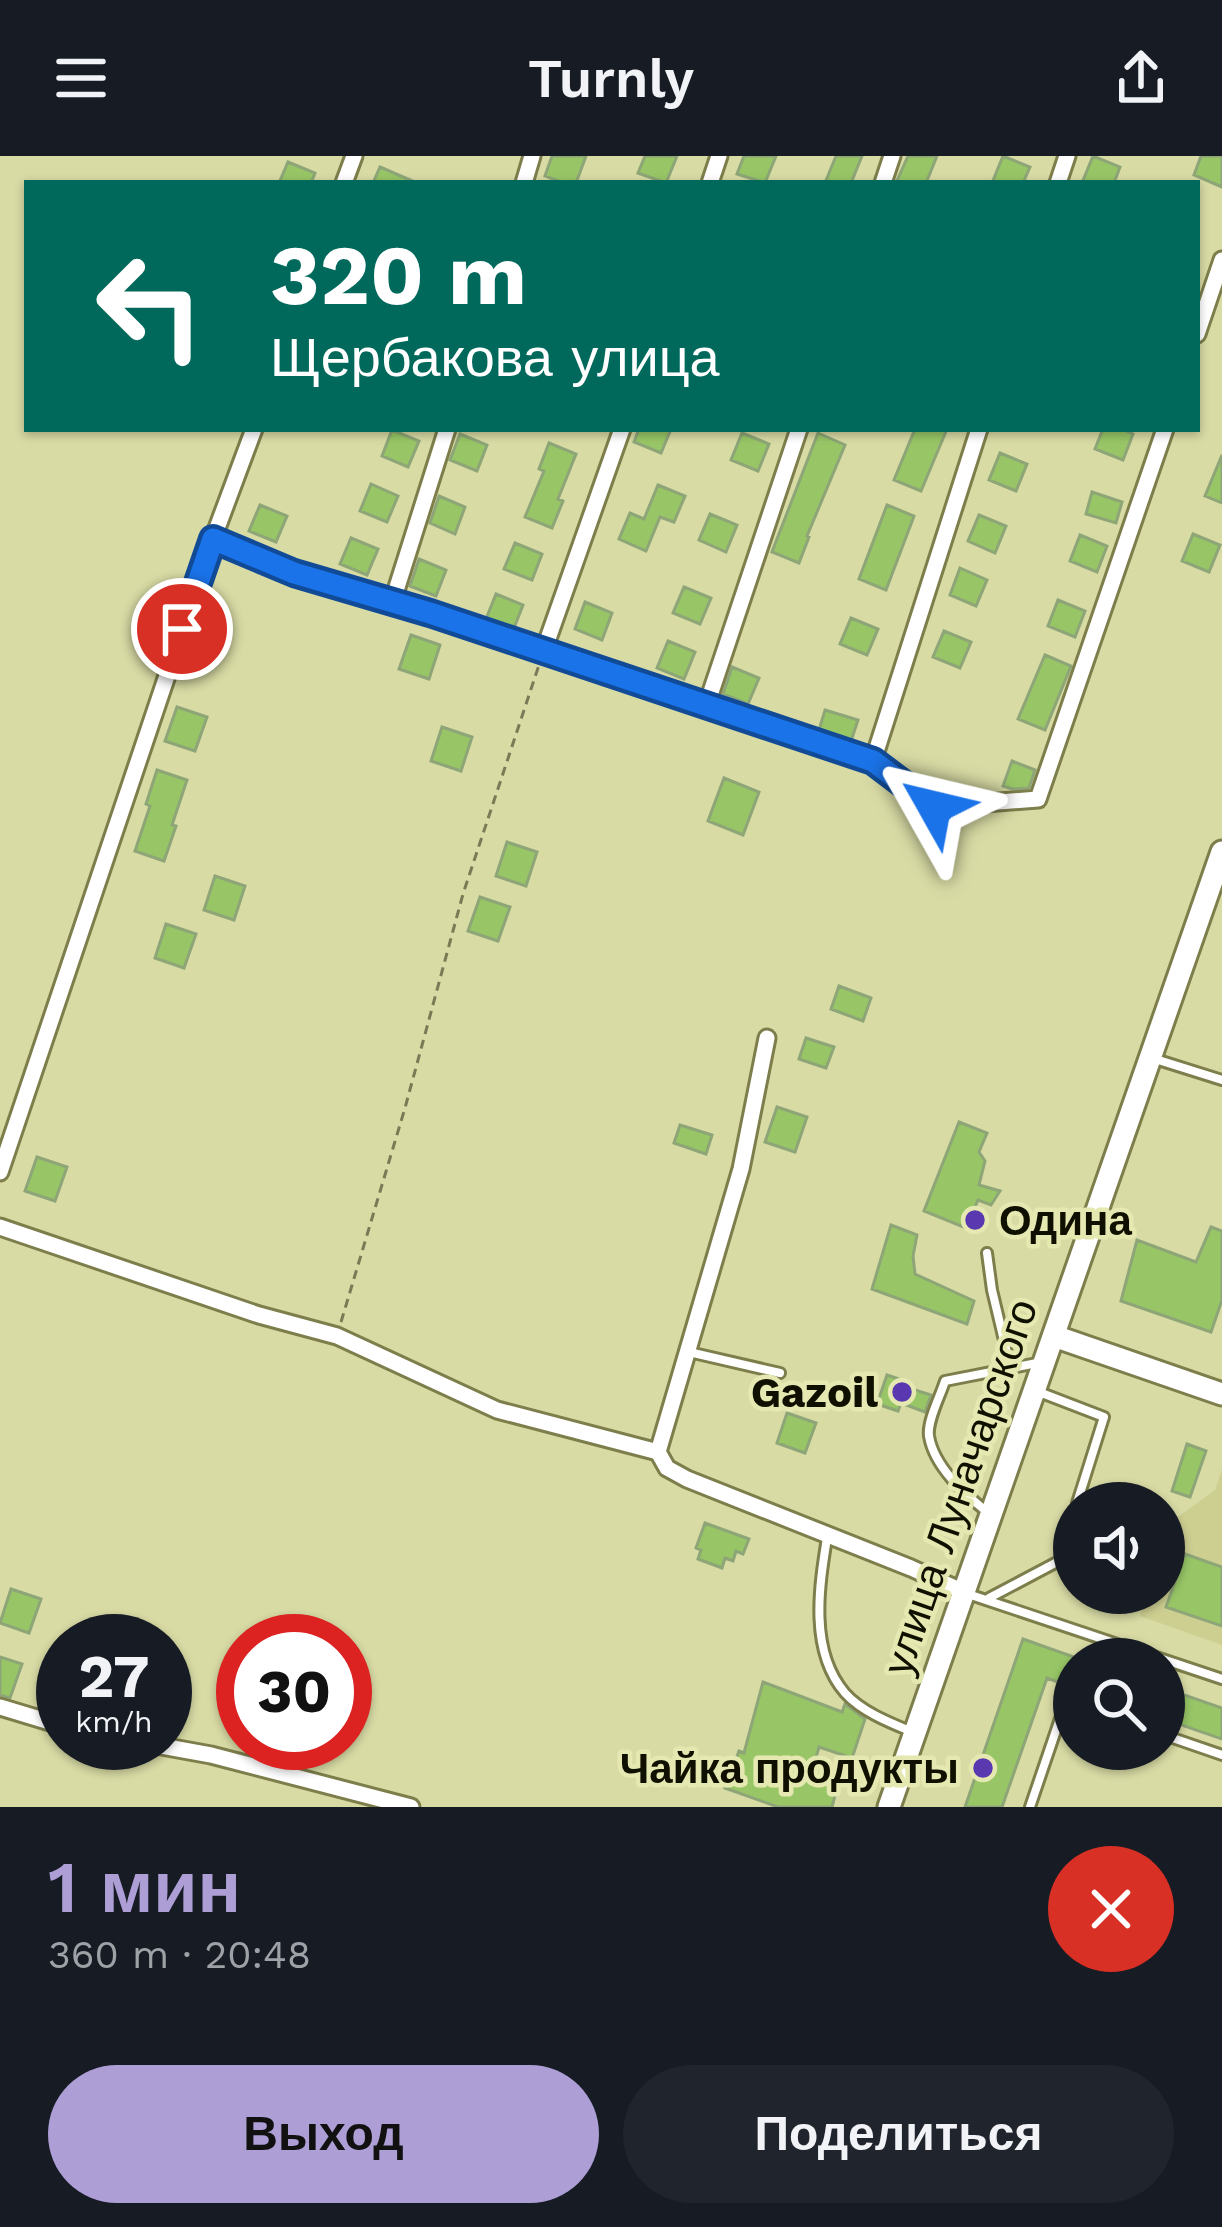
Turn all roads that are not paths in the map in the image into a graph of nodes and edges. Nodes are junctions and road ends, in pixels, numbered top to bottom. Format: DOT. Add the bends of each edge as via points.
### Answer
graph roads {
  1 [pos="1222,260"];
  2 [pos="1200,325"];
  3 [pos="253,432"];
  4 [pos="446,432"];
  5 [pos="621,432"];
  6 [pos="799,432"];
  7 [pos="978,432"];
  8 [pos="1164,432"];
  9 [pos="213,539"];
  10 [pos="393,601"];
  11 [pos="544,650"];
  12 [pos="706,704"];
  13 [pos="873,761"];
  14 [pos="1220,865"];
  15 [pos="767,1038"];
  16 [pos="1150,1058"];
  17 [pos="1222,1080"];
  18 [pos="0,1172"];
  19 [pos="0,1227"];
  20 [pos="987,1252"];
  21 [pos="1054,1336"];
  22 [pos="687,1352"];
  23 [pos="1044,1360"];
  24 [pos="1011,1370"];
  25 [pos="779,1373"];
  26 [pos="1034,1390"];
  27 [pos="1222,1394"];
  28 [pos="658,1451"];
  29 [pos="1084,1482"];
  30 [pos="991,1516"];
  31 [pos="827,1536"];
  32 [pos="1053,1564"];
  33 [pos="964,1592"];
  34 [pos="988,1598"];
  35 [pos="1222,1679"];
  36 [pos="0,1707"];
  37 [pos="36,1718"];
  38 [pos="915,1733"];
  39 [pos="1053,1739"];
  40 [pos="1185,1742"];
  41 [pos="192,1752"];
  42 [pos="1222,1755"];
  43 [pos="411,1807"];
  44 [pos="890,1807"];
  45 [pos="1030,1807"];
  1 -- 2 [label="street"];
  3 -- 9 [label="street"];
  4 -- 10 [label="street"];
  5 -- 11 [label="street"];
  6 -- 12 [label="street"];
  7 -- 13 [label="street"];
  8 -- 13 [label="street" via="1038,800 934,807"];
  9 -- 10 [label="street"];
  9 -- 18 [label="street"];
  10 -- 11 [label="street"];
  11 -- 12 [label="street"];
  12 -- 13 [label="street"];
  14 -- 16 [label="main road, улица Луначарского"];
  15 -- 22 [label="street" via="741,1169"];
  16 -- 17 [label="lane"];
  16 -- 21 [label="main road, улица Луначарского"];
  19 -- 28 [label="street" via="337,1336 497,1410"];
  20 -- 24 [label="lane"];
  21 -- 23 [label="main road, улица Луначарского"];
  21 -- 27 [label="main road"];
  22 -- 25 [label="lane"];
  22 -- 28 [label="street"];
  23 -- 24 [label="lane"];
  23 -- 26 [label="main road, улица Луначарского"];
  24 -- 30 [label="lane" via="945,1381 928,1433 961,1491"];
  26 -- 29 [label="lane" via="1105,1417"];
  26 -- 30 [label="main road, улица Луначарского"];
  28 -- 31 [label="street" via="687,1479"];
  30 -- 33 [label="main road, улица Луначарского"];
  31 -- 33 [label="street"];
  31 -- 38 [label="lane" via="818,1592 830,1668 846,1695"];
  32 -- 34 [label="lane"];
  33 -- 34 [label="lane"];
  33 -- 38 [label="main road, улица Луначарского"];
  34 -- 35 [label="lane"];
  36 -- 37 [label="street"];
  38 -- 44 [label="main road, улица Луначарского"];
  39 -- 45 [label="lane"];
  40 -- 42 [label="lane"];
  41 -- 43 [label="street"];
}
